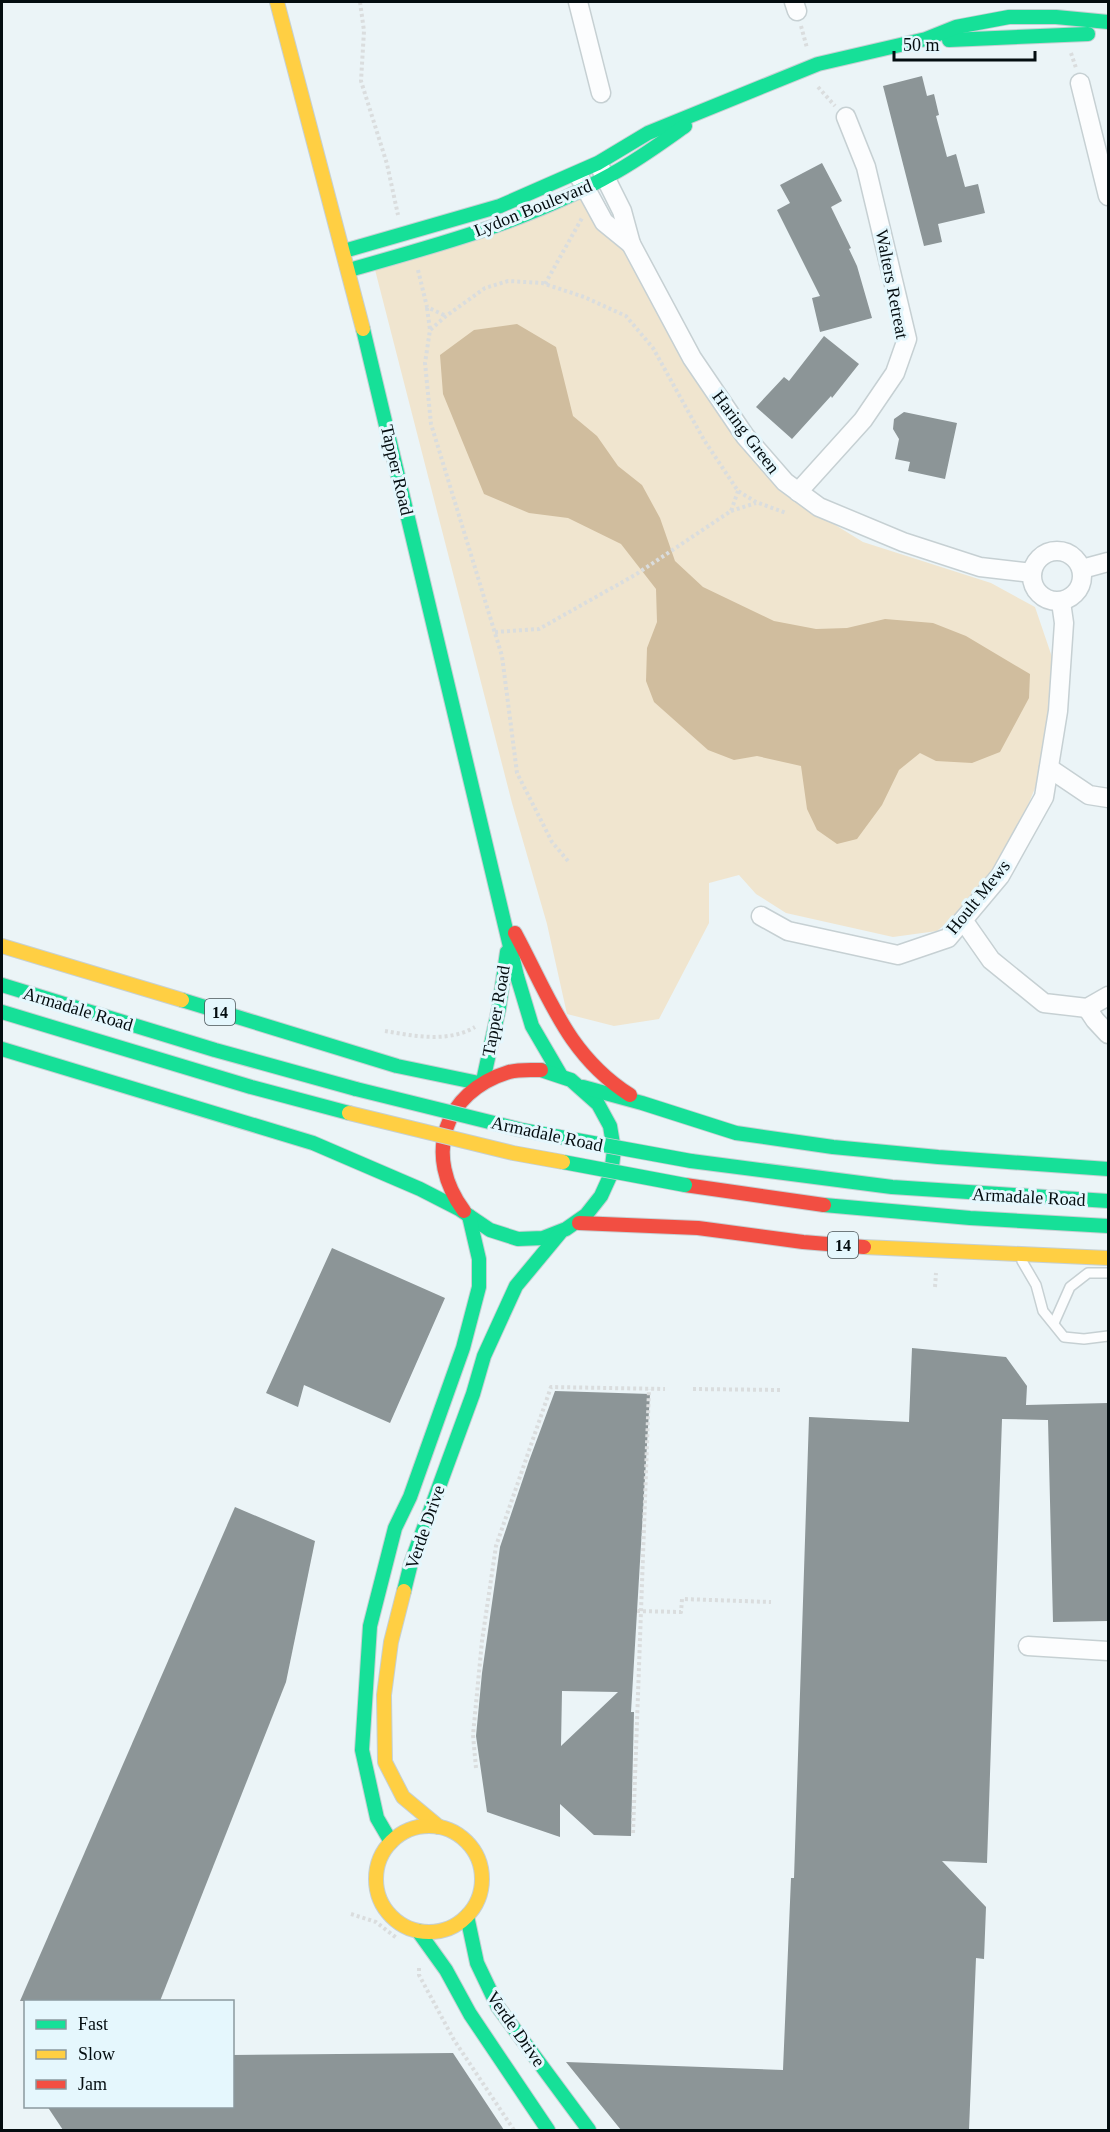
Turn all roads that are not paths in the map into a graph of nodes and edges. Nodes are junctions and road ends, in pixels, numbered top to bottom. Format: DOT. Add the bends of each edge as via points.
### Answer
graph roads {
  1 [pos="277,2"];
  2 [pos="578,2"];
  3 [pos="1028,9"];
  4 [pos="1055,17"];
  5 [pos="1108,22"];
  6 [pos="1108,34"];
  7 [pos="1030,36"];
  8 [pos="926,39"];
  9 [pos="1080,83"];
  10 [pos="601,93"];
  11 [pos="846,117"];
  12 [pos="601,171"];
  13 [pos="581,179"];
  14 [pos="1108,196"];
  15 [pos="478,212"];
  16 [pos="483,229"];
  17 [pos="631,244"];
  18 [pos="344,251"];
  19 [pos="349,270"];
  20 [pos="798,492"];
  21 [pos="1108,562"];
  22 [pos="1082,569"];
  23 [pos="1032,573"];
  24 [pos="1061,602"];
  25 [pos="1049,768"];
  26 [pos="1108,798"];
  27 [pos="501,907"];
  28 [pos="761,916"];
  29 [pos="963,920"];
  30 [pos="508,940"];
  31 [pos="2,946"];
  32 [pos="2,985"];
  33 [pos="1108,996"];
  34 [pos="1087,1008"];
  35 [pos="2,1012"];
  36 [pos="1108,1034"];
  37 [pos="2,1049"];
  38 [pos="560,1074"];
  39 [pos="481,1082"];
  40 [pos="583,1087"];
  41 [pos="642,1103"];
  42 [pos="1108,1169"];
  43 [pos="1108,1201"];
  44 [pos="467,1214"];
  45 [pos="579,1222"];
  46 [pos="1108,1226"];
  47 [pos="560,1233"];
  48 [pos="1017,1255"];
  49 [pos="1108,1258"];
  50 [pos="1108,1273"];
  51 [pos="1054,1323"];
  52 [pos="1108,1336"];
  53 [pos="1028,1646"];
  54 [pos="1108,1651"];
  55 [pos="439,1827"];
  56 [pos="391,1842"];
  57 [pos="467,1916"];
  58 [pos="418,1931"];
  59 [pos="548,2130"];
  60 [pos="589,2130"];
  1 -- 18 [label="main road, Tapper Road"];
  2 -- 10 [label="street"];
  3 -- 4 [label="main road, Lydon Boulevard"];
  3 -- 7 [label="street"];
  3 -- 8 [label="main road, Lydon Boulevard" via="1009,17 956,27"];
  4 -- 5 [label="main road, Lydon Boulevard"];
  4 -- 6 [label="main road, Lydon Boulevard"];
  4 -- 7 [label="main road, Lydon Boulevard"];
  7 -- 8 [label="main road, Lydon Boulevard"];
  8 -- 12 [label="main road, Lydon Boulevard" via="818,64 700,113 658,148"];
  9 -- 14 [label="street"];
  11 -- 20 [label="street, Walters Retreat" via="866,167 907,339 895,373 864,420"];
  12 -- 13 [label="main road, Lydon Boulevard"];
  12 -- 17 [label="street, Haring Green" via="622,211"];
  13 -- 15 [label="main road, Lydon Boulevard"];
  13 -- 16 [label="main road, Lydon Boulevard" via="533,211"];
  13 -- 17 [label="street, Haring Green" via="604,222"];
  15 -- 16 [label="main road"];
  15 -- 18 [label="main road, Lydon Boulevard"];
  16 -- 19 [label="main road, Lydon Boulevard"];
  17 -- 20 [label="street, Haring Green" via="692,358 745,436"];
  18 -- 19 [label="main road, Tapper Road"];
  19 -- 27 [label="main road, Tapper Road"];
  20 -- 23 [label="street, Haring Green" via="819,507 903,542 980,567"];
  21 -- 22 [label="street"];
  22 -- 23 [label="street" via="1070,554 1052,551 1041,556"];
  22 -- 24 [label="street" via="1082,584 1072,598"];
  23 -- 24 [label="street" via="1034,587 1044,598"];
  24 -- 25 [label="street, Hoult Mews" via="1064,623 1058,711"];
  25 -- 26 [label="street" via="1089,795"];
  25 -- 29 [label="street, Hoult Mews" via="1044,797 1000,876"];
  27 -- 30 [label="main road, Tapper Road"];
  27 -- 41 [label="main road" via="553,1010 579,1051 606,1079"];
  28 -- 29 [label="street, Hoult Mews" via="788,931 898,955 948,938"];
  29 -- 34 [label="street" via="991,960 1044,1003"];
  30 -- 38 [label="main road, Tapper Road" via="532,1026"];
  30 -- 39 [label="main road, Tapper Road" via="499,1008"];
  31 -- 39 [label="main road, 14" via="397,1066"];
  32 -- 43 [label="main road, Armadale Road, bridge" via="215,1050 528,1131 691,1161 892,1187"];
  33 -- 34 [label="street"];
  34 -- 36 [label="street"];
  35 -- 46 [label="main road, Armadale Road, bridge" via="251,1087 513,1153 685,1185 844,1208"];
  37 -- 44 [label="main road" via="325,1148 410,1183"];
  38 -- 39 [label="main road" via="534,1068 507,1070"];
  38 -- 40 [label="main road"];
  39 -- 44 [label="main road" via="464,1097 450,1118 443,1142 443,1167 450,1191"];
  40 -- 41 [label="main road"];
  40 -- 45 [label="main road" via="600,1107 611,1130 614,1156 609,1182 597,1204"];
  41 -- 42 [label="main road, Armadale Road" via="736,1133 823,1146"];
  44 -- 47 [label="main road" via="480,1225 519,1239 540,1239"];
  44 -- 56 [label="main road, Verde Drive" via="479,1259 479,1287 463,1348 411,1497 395,1528 370,1626 362,1750 377,1818"];
  45 -- 47 [label="main road"];
  45 -- 48 [label="main road, 14" via="698,1228 886,1249"];
  47 -- 55 [label="main road, Verde Drive" via="516,1286 484,1356 411,1563 391,1642 384,1695 385,1762 403,1797"];
  48 -- 49 [label="main road, 14"];
  48 -- 51 [label="lane" via="1036,1285 1043,1311"];
  50 -- 51 [label="lane" via="1088,1273 1070,1287"];
  51 -- 52 [label="lane" via="1064,1337"];
  53 -- 54 [label="street"];
  55 -- 56 [label="main road" via="421,1826 405,1831"];
  55 -- 57 [label="main road" via="456,1833 479,1860 480,1895"];
  56 -- 58 [label="main road" via="378,1862 378,1895 394,1920"];
  57 -- 58 [label="main road" via="445,1930"];
  57 -- 60 [label="main road, Verde Drive" via="472,1950 486,1986"];
  58 -- 59 [label="main road, Verde Drive"];
}
